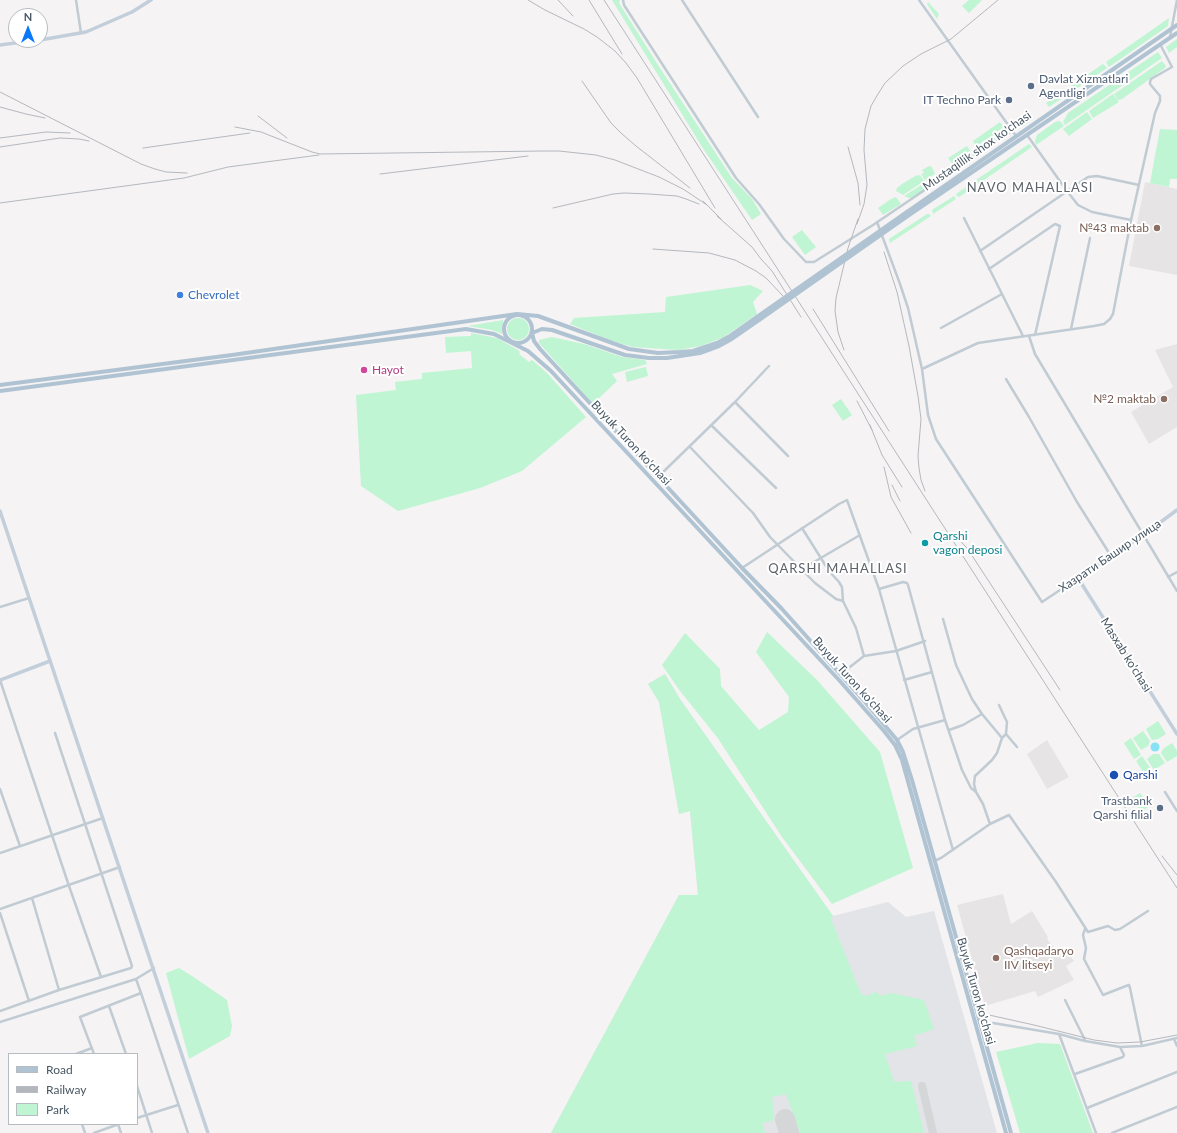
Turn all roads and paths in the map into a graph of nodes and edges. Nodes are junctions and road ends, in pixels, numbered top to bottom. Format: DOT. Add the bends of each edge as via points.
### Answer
graph roads {
  1 [pos="76,0"];
  2 [pos="151,0"];
  3 [pos="623,0"];
  4 [pos="682,0"];
  5 [pos="919,0"];
  6 [pos="1177,0"];
  7 [pos="1177,25"];
  8 [pos="1172,28"];
  9 [pos="81,32"];
  10 [pos="1177,33"];
  11 [pos="1170,37"];
  12 [pos="48,38"];
  13 [pos="1157,38"];
  14 [pos="1160,44"];
  15 [pos="758,117"];
  16 [pos="1012,131"];
  17 [pos="1016,136"];
  18 [pos="1027,136"];
  19 [pos="981,164"];
  20 [pos="1139,185"];
  21 [pos="1066,191"];
  22 [pos="964,218"];
  23 [pos="1131,220"];
  24 [pos="876,222"];
  25 [pos="1090,238"];
  26 [pos="980,252"];
  27 [pos="989,269"];
  28 [pos="1002,294"];
  29 [pos="517,314"];
  30 [pos="758,319"];
  31 [pos="941,328"];
  32 [pos="1071,329"];
  33 [pos="532,333"];
  34 [pos="1035,335"];
  35 [pos="1023,336"];
  36 [pos="1029,336"];
  37 [pos="512,342"];
  38 [pos="769,366"];
  39 [pos="922,369"];
  40 [pos="1006,379"];
  41 [pos="0,385"];
  42 [pos="0,390"];
  43 [pos="735,402"];
  44 [pos="711,425"];
  45 [pos="690,447"];
  46 [pos="788,456"];
  47 [pos="658,477"];
  48 [pos="776,488"];
  49 [pos="1177,510"];
  50 [pos="0,511"];
  51 [pos="802,528"];
  52 [pos="860,535"];
  53 [pos="1143,535"];
  54 [pos="777,544"];
  55 [pos="1111,556"];
  56 [pos="821,558"];
  57 [pos="741,567"];
  58 [pos="802,569"];
  59 [pos="735,570"];
  60 [pos="1177,572"];
  61 [pos="1168,577"];
  62 [pos="1078,578"];
  63 [pos="878,589"];
  64 [pos="1177,591"];
  65 [pos="28,598"];
  66 [pos="843,601"];
  67 [pos="0,607"];
  68 [pos="943,619"];
  69 [pos="924,641"];
  70 [pos="896,651"];
  71 [pos="864,656"];
  72 [pos="50,661"];
  73 [pos="932,672"];
  74 [pos="841,675"];
  75 [pos="0,680"];
  76 [pos="904,680"];
  77 [pos="999,705"];
  78 [pos="982,714"];
  79 [pos="945,720"];
  80 [pos="918,728"];
  81 [pos="949,730"];
  82 [pos="55,732"];
  83 [pos="1176,732"];
  84 [pos="1006,734"];
  85 [pos="1002,738"];
  86 [pos="897,740"];
  87 [pos="1018,746"];
  88 [pos="0,789"];
  89 [pos="976,792"];
  90 [pos="1164,792"];
  91 [pos="1177,811"];
  92 [pos="103,817"];
  93 [pos="85,824"];
  94 [pos="990,824"];
  95 [pos="52,835"];
  96 [pos="20,846"];
  97 [pos="953,850"];
  98 [pos="0,853"];
  99 [pos="934,861"];
  100 [pos="120,867"];
  101 [pos="102,874"];
  102 [pos="69,886"];
  103 [pos="32,898"];
  104 [pos="0,909"];
  105 [pos="1148,911"];
  106 [pos="0,913"];
  107 [pos="1086,929"];
  108 [pos="154,968"];
  109 [pos="101,977"];
  110 [pos="136,979"];
  111 [pos="59,990"];
  112 [pos="141,993"];
  113 [pos="1065,1000"];
  114 [pos="29,1001"];
  115 [pos="110,1006"];
  116 [pos="0,1011"];
  117 [pos="0,1022"];
  118 [pos="977,1023"];
  119 [pos="1059,1034"];
  120 [pos="1175,1039"];
  121 [pos="1085,1041"];
  122 [pos="1120,1046"];
  123 [pos="1142,1046"];
  124 [pos="1177,1046"];
  125 [pos="92,1048"];
  126 [pos="79,1053"];
  127 [pos="94,1053"];
  128 [pos="126,1053"];
  129 [pos="1177,1072"];
  130 [pos="1075,1074"];
  131 [pos="138,1089"];
  132 [pos="178,1105"];
  133 [pos="1177,1107"];
  134 [pos="1087,1108"];
  135 [pos="147,1114"];
  136 [pos="138,1118"];
  137 [pos="116,1125"];
  138 [pos="94,1133"];
  139 [pos="152,1133"];
  140 [pos="188,1133"];
  141 [pos="208,1133"];
  142 [pos="1006,1133"];
  143 [pos="1011,1133"];
  144 [pos="1096,1133"];
  145 [pos="1112,1133"];
  1 -- 9 [label="street"];
  2 -- 9 [label="street" via="132,12"];
  3 -- 24 [label="street" via="736,178 784,239 806,262 814,262"];
  4 -- 15 [label="street"];
  5 -- 16 [label="street"];
  6 -- 8 [label="street"];
  7 -- 8 [label="main road, Mustaqillik shox ko'chasi"];
  8 -- 11 [label="street"];
  8 -- 13 [label="main road, Mustaqillik shox ko'chasi"];
  9 -- 12 [label="street"];
  10 -- 11 [label="main road, Mustaqillik shox ko'chasi"];
  11 -- 14 [label="main road, Mustaqillik shox ko'chasi"];
  13 -- 14 [label="street"];
  13 -- 17 [label="main road, Mustaqillik shox ko'chasi"];
  14 -- 18 [label="main road, Mustaqillik shox ko'chasi"];
  14 -- 20 [label="street" via="1172,67 1150,82 1160,100"];
  16 -- 17 [label="street"];
  16 -- 24 [label="street"];
  17 -- 19 [label="main road, Mustaqillik shox ko'chasi"];
  18 -- 19 [label="main road, Mustaqillik shox ko'chasi"];
  18 -- 21 [label="street"];
  19 -- 30 [label="main road, Mustaqillik shox ko'chasi, bridge"];
  20 -- 21 [label="street" via="1097,176 1088,177"];
  20 -- 23 [label="street"];
  21 -- 23 [label="street" via="1085,209"];
  21 -- 26 [label="street"];
  22 -- 26 [label="street"];
  23 -- 32 [label="street" via="1110,319 1104,324"];
  24 -- 39 [label="street" via="906,302"];
  25 -- 32 [label="street"];
  26 -- 27 [label="street"];
  27 -- 28 [label="street"];
  27 -- 34 [label="street" via="1055,224 1060,226"];
  28 -- 31 [label="street"];
  28 -- 35 [label="street"];
  29 -- 30 [label="main road" via="538,316 629,349 658,353 704,348"];
  29 -- 33 [label="main road" via="529,320"];
  29 -- 37 [label="main road" via="508,318 504,326 505,335"];
  29 -- 41 [label="main road"];
  30 -- 33 [label="main road" via="730,340 710,349 688,356 667,358 625,355 552,330 542,329"];
  32 -- 34 [label="street"];
  33 -- 37 [label="main road" via="524,342"];
  33 -- 47 [label="main road, Buyuk Turon ko'chasi" via="540,349"];
  34 -- 36 [label="street"];
  35 -- 36 [label="street"];
  35 -- 39 [label="street" via="978,344"];
  36 -- 53 [label="street" via="1035,354"];
  37 -- 42 [label="main road, Buyuk Turon ko'chasi" via="481,330 459,329"];
  37 -- 59 [label="main road, Buyuk Turon ko'chasi" via="528,350 551,371"];
  38 -- 43 [label="street"];
  39 -- 62 [label="street, Хазрати Башир улица" via="928,415 936,439 1042,602"];
  40 -- 55 [label="street"];
  43 -- 44 [label="street"];
  43 -- 46 [label="street"];
  44 -- 45 [label="street"];
  44 -- 48 [label="street"];
  45 -- 47 [label="street"];
  45 -- 54 [label="street" via="753,513"];
  47 -- 57 [label="main road, Buyuk Turon ko'chasi"];
  49 -- 53 [label="street, Хазрати Башир улица"];
  50 -- 65 [label="street"];
  51 -- 52 [label="street" via="847,500"];
  51 -- 54 [label="street"];
  51 -- 56 [label="street"];
  52 -- 56 [label="street"];
  52 -- 63 [label="street"];
  53 -- 55 [label="street, Хазрати Башир улица"];
  53 -- 61 [label="street"];
  54 -- 57 [label="street"];
  54 -- 58 [label="street"];
  55 -- 62 [label="street, Хазрати Башир улица"];
  56 -- 58 [label="street"];
  56 -- 66 [label="street" via="842,587"];
  57 -- 59 [label="street"];
  57 -- 74 [label="main road, Buyuk Turon ko'chasi"];
  58 -- 66 [label="street" via="815,583 836,599"];
  59 -- 118 [label="main road, Buyuk Turon ko'chasi" via="884,731 899,752"];
  60 -- 61 [label="street"];
  61 -- 64 [label="street"];
  62 -- 83 [label="street, Masxab ko'chasi"];
  63 -- 69 [label="street" via="907,583"];
  63 -- 70 [label="street"];
  65 -- 67 [label="street"];
  65 -- 72 [label="street"];
  66 -- 71 [label="street" via="856,628"];
  68 -- 78 [label="street" via="956,665"];
  69 -- 70 [label="street"];
  69 -- 73 [label="street"];
  70 -- 71 [label="street"];
  70 -- 76 [label="street"];
  71 -- 74 [label="street"];
  72 -- 75 [label="street"];
  72 -- 92 [label="street"];
  73 -- 76 [label="street"];
  73 -- 79 [label="street"];
  74 -- 86 [label="main road, Buyuk Turon ko'chasi"];
  75 -- 95 [label="street"];
  76 -- 80 [label="street"];
  77 -- 84 [label="street" via="1007,722"];
  78 -- 81 [label="street"];
  78 -- 85 [label="street"];
  79 -- 80 [label="street"];
  79 -- 81 [label="street"];
  80 -- 86 [label="street"];
  80 -- 97 [label="street"];
  81 -- 89 [label="street" via="964,774"];
  82 -- 93 [label="street"];
  84 -- 85 [label="street"];
  84 -- 87 [label="street"];
  85 -- 89 [label="street" via="995,756 975,776"];
  86 -- 99 [label="main road, Buyuk Turon ko'chasi" via="905,757"];
  88 -- 96 [label="street"];
  89 -- 94 [label="street"];
  90 -- 91 [label="street"];
  92 -- 93 [label="street"];
  92 -- 100 [label="street"];
  93 -- 95 [label="street"];
  93 -- 101 [label="street"];
  94 -- 97 [label="street"];
  94 -- 107 [label="street" via="1009,816"];
  95 -- 96 [label="street"];
  95 -- 102 [label="street"];
  96 -- 98 [label="street"];
  97 -- 99 [label="street"];
  99 -- 118 [label="main road, Buyuk Turon ko'chasi"];
  100 -- 101 [label="street"];
  100 -- 108 [label="street"];
  101 -- 102 [label="street"];
  101 -- 109 [label="street" via="132,964 131,968"];
  102 -- 103 [label="street"];
  102 -- 109 [label="street"];
  103 -- 104 [label="street"];
  103 -- 111 [label="street"];
  105 -- 107 [label="street" via="1115,930 1108,926 1088,932"];
  106 -- 114 [label="street"];
  107 -- 123 [label="street" via="1083,935 1086,948 1084,959 1103,996 1126,986 1130,988"];
  108 -- 110 [label="street"];
  108 -- 141 [label="street"];
  109 -- 111 [label="street"];
  110 -- 112 [label="street"];
  110 -- 117 [label="street"];
  111 -- 114 [label="street"];
  112 -- 115 [label="street"];
  112 -- 132 [label="street"];
  113 -- 121 [label="street"];
  114 -- 116 [label="street"];
  115 -- 125 [label="street" via="80,1017"];
  115 -- 128 [label="street"];
  118 -- 119 [label="street" via="987,1022"];
  118 -- 142 [label="main road, Buyuk Turon ko'chasi"];
  118 -- 143 [label="main road, Buyuk Turon ko'chasi"];
  119 -- 121 [label="street"];
  119 -- 130 [label="street"];
  120 -- 123 [label="street"];
  120 -- 124 [label="street"];
  121 -- 122 [label="street"];
  122 -- 123 [label="street"];
  122 -- 130 [label="street" via="1123,1057"];
  125 -- 126 [label="street"];
  125 -- 127 [label="street"];
  129 -- 134 [label="street"];
  130 -- 134 [label="street"];
  131 -- 135 [label="street"];
  132 -- 135 [label="street"];
  132 -- 140 [label="street"];
  133 -- 145 [label="street"];
  134 -- 144 [label="street"];
  135 -- 136 [label="street"];
  135 -- 139 [label="street"];
  137 -- 138 [label="street"];
}
